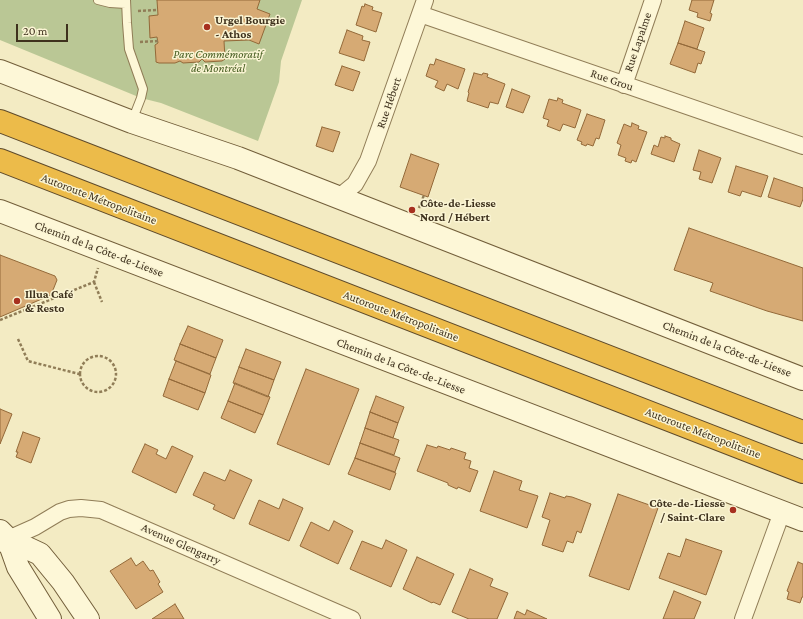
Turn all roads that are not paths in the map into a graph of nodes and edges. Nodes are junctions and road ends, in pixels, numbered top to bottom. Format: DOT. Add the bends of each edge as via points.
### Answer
graph roads {
  1 [pos="98,0"];
  2 [pos="653,0"];
  3 [pos="126,2"];
  4 [pos="423,7"];
  5 [pos="2,73"];
  6 [pos="624,85"];
  7 [pos="0,121"];
  8 [pos="132,122"];
  9 [pos="803,146"];
  10 [pos="0,160"];
  11 [pos="339,197"];
  12 [pos="0,211"];
  13 [pos="803,379"];
  14 [pos="803,432"];
  15 [pos="803,472"];
  16 [pos="782,512"];
  17 [pos="803,520"];
  18 [pos="2,539"];
  19 [pos="50,619"];
  20 [pos="88,619"];
  21 [pos="352,619"];
  22 [pos="743,619"];
  1 -- 3 [label="lane" via="110,3"];
  2 -- 6 [label="street, Rue Lapalme"];
  3 -- 8 [label="lane" via="129,49 143,89"];
  4 -- 6 [label="street, Rue Grou"];
  4 -- 11 [label="street, Rue Hébert" via="368,161 355,184"];
  5 -- 8 [label="main road, Chemin de la Côte-de-Liesse"];
  6 -- 9 [label="street, Rue Grou"];
  7 -- 14 [label="highway"];
  8 -- 11 [label="main road, Chemin de la Côte-de-Liesse" via="238,158"];
  10 -- 15 [label="highway, Autoroute Métropolitaine"];
  11 -- 13 [label="main road, Chemin de la Côte-de-Liesse"];
  12 -- 16 [label="main road, Chemin de la Côte-de-Liesse"];
  16 -- 17 [label="main road, Chemin de la Côte-de-Liesse"];
  16 -- 22 [label="street"];
  18 -- 19 [label="main road"];
  18 -- 20 [label="main road" via="40,554"];
  18 -- 21 [label="street, Avenue Glengarry" via="35,527 69,509 102,510"];
}
